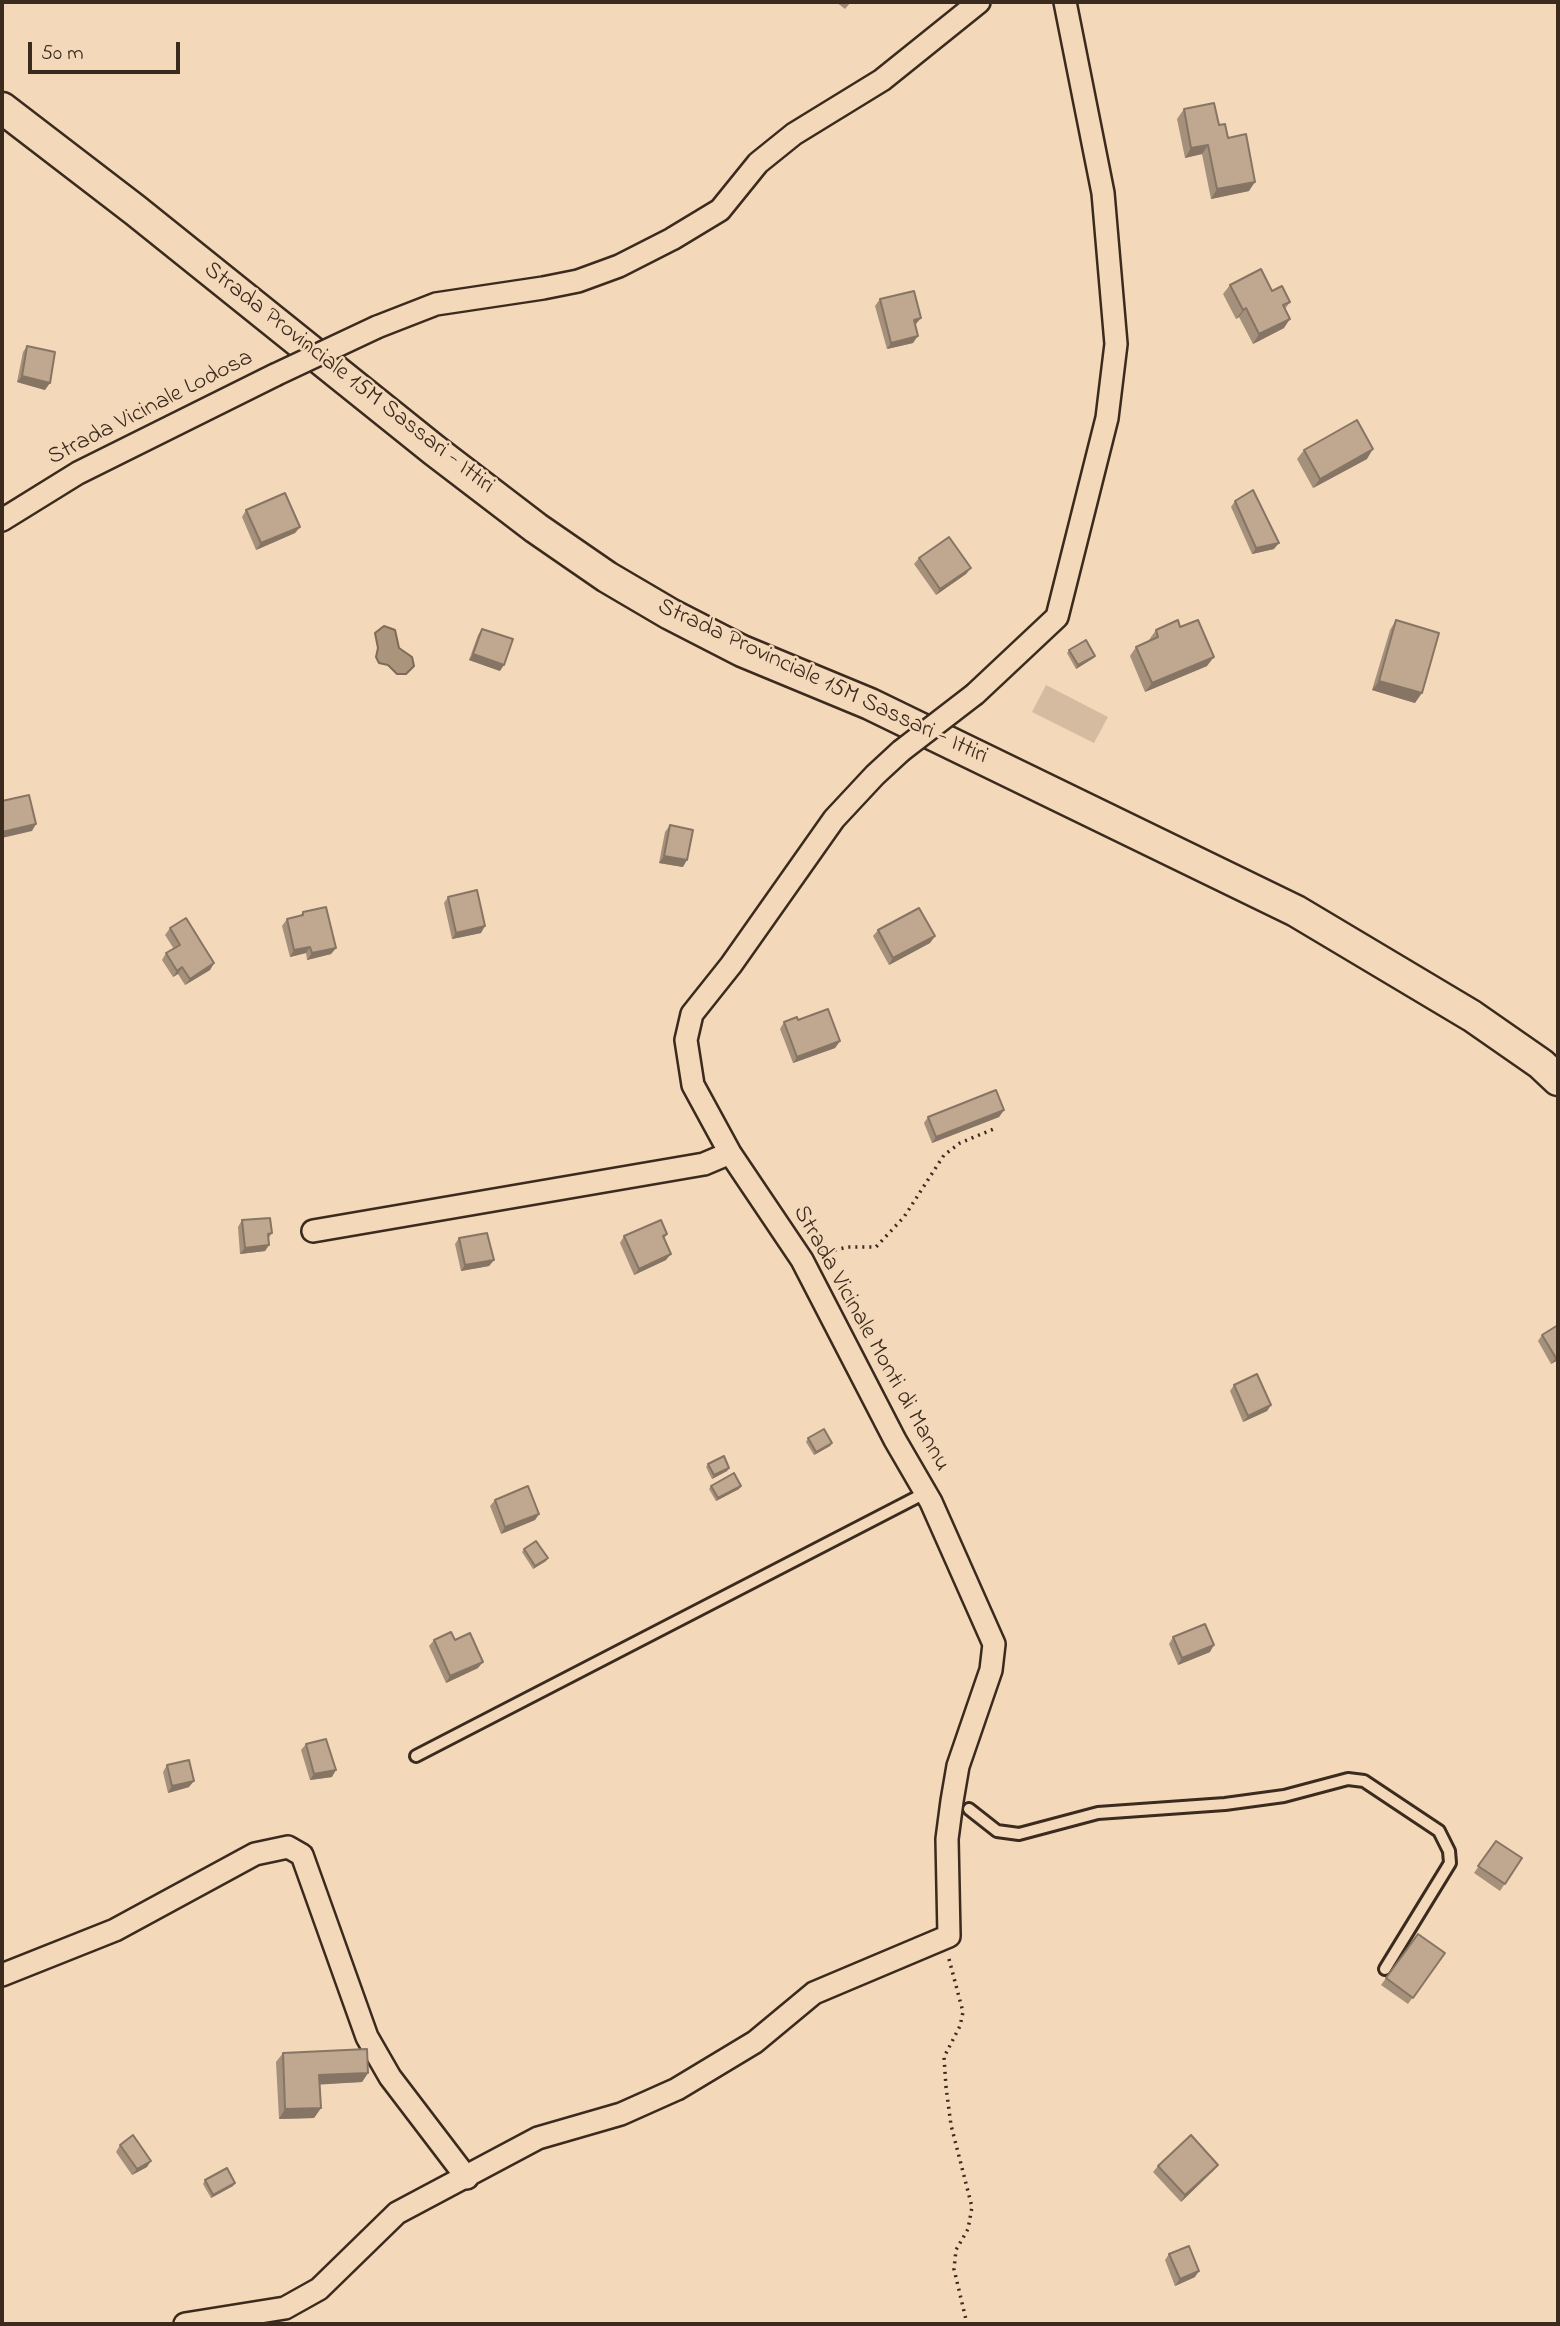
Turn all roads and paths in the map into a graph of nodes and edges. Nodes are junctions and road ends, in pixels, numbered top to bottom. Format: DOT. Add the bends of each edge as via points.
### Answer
graph roads {
  1 [pos="979,2"];
  2 [pos="1065,2"];
  3 [pos="2,108"];
  4 [pos="2,520"];
  5 [pos="1558,1080"];
  6 [pos="996,1128"];
  7 [pos="730,1153"];
  8 [pos="313,1231"];
  9 [pos="802,1260"];
  10 [pos="925,1493"];
  11 [pos="416,1756"];
  12 [pos="969,1809"];
  13 [pos="949,1936"];
  14 [pos="1385,1969"];
  15 [pos="2,1975"];
  16 [pos="467,2178"];
  17 [pos="185,2324"];
  18 [pos="967,2324"];
  1 -- 4 [label="street, Strada Vicinale Lodosa, bridge" via="882,80 794,134 758,163 720,210 672,239 619,267 578,281 436,304 377,327 78,473"];
  2 -- 7 [label="street, Strada Vicinale Monti di Mannu, bridge" via="1103,193 1116,344 1107,418 1057,617 975,694 901,751 834,819 692,1014 686,1040 693,1085"];
  3 -- 5 [label="main road, Strada Provinciale 15M Sassari - Ittiri" via="433,450 607,577 742,651 870,704 1296,911 1472,1016"];
  6 -- 9 [label="path" via="944,1155 904,1217 876,1247 832,1250"];
  7 -- 8 [label="street" via="704,1164"];
  7 -- 9 [label="street, Strada Vicinale Monti di Mannu"];
  9 -- 10 [label="street, Strada Vicinale Monti di Mannu"];
  10 -- 11 [label="lane"];
  10 -- 13 [label="street, Strada Vicinale Monti di Mannu" via="994,1644 991,1670 958,1766 951,1801"];
  12 -- 14 [label="lane" via="997,1831 1019,1834 1098,1813 1225,1804 1284,1796 1348,1779 1364,1781 1439,1831 1449,1851 1450,1863"];
  13 -- 16 [label="street" via="814,1993 755,2042 677,2089 621,2114 538,2138"];
  13 -- 18 [label="path" via="950,1964 963,2012 944,2057 951,2124 972,2207 954,2269"];
  15 -- 16 [label="street" via="116,1930 255,1854 288,1847 302,1855 367,2037 390,2077"];
  16 -- 17 [label="street" via="397,2213 319,2289 285,2308"];
}
